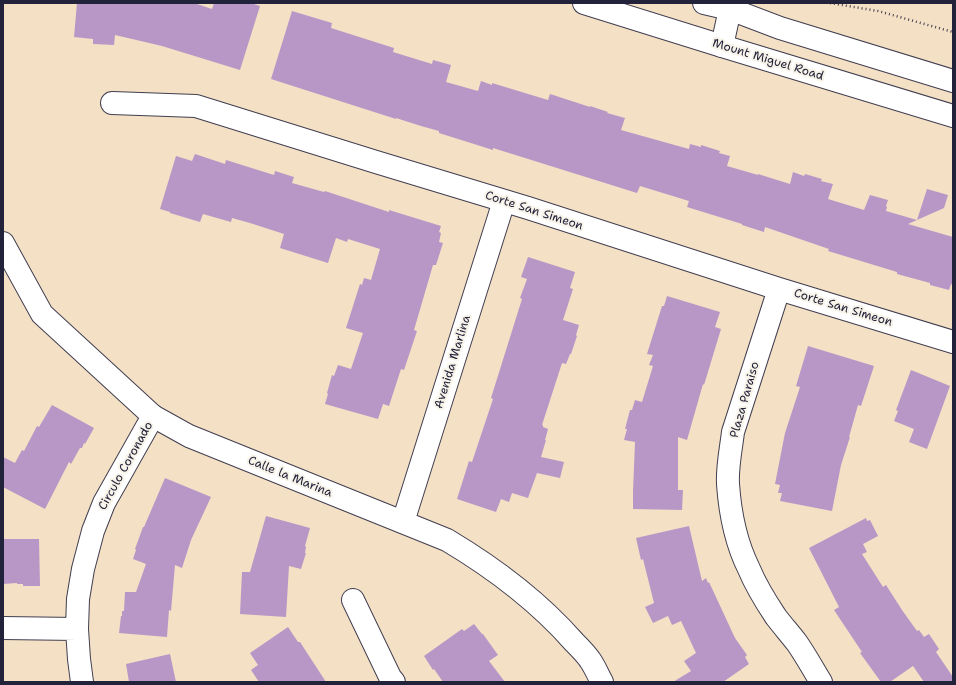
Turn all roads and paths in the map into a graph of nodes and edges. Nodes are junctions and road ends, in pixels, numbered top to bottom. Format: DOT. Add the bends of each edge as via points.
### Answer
graph roads {
  1 [pos="584,3"];
  2 [pos="704,3"];
  3 [pos="830,3"];
  4 [pos="732,6"];
  5 [pos="953,32"];
  6 [pos="722,46"];
  7 [pos="953,81"];
  8 [pos="112,103"];
  9 [pos="953,116"];
  10 [pos="504,201"];
  11 [pos="3,243"];
  12 [pos="779,289"];
  13 [pos="953,342"];
  14 [pos="153,416"];
  15 [pos="403,522"];
  16 [pos="353,600"];
  17 [pos="3,628"];
  18 [pos="77,629"];
  19 [pos="82,682"];
  20 [pos="394,682"];
  21 [pos="602,682"];
  22 [pos="822,682"];
  1 -- 6 [label="street, Mount Miguel Road"];
  2 -- 4 [label="street"];
  3 -- 5 [label="path" via="878,11"];
  4 -- 6 [label="street"];
  4 -- 7 [label="street" via="780,28"];
  6 -- 9 [label="street, Mount Miguel Road"];
  8 -- 10 [label="street, Corte San Simeon" via="196,106"];
  10 -- 12 [label="street, Corte San Simeon"];
  10 -- 15 [label="street, Avenida Marlina"];
  11 -- 14 [label="street, Calle la Marina" via="42,314"];
  12 -- 13 [label="street, Corte San Simeon"];
  12 -- 22 [label="street, Plaza Paraiso" via="733,432 728,482 730,503 734,526 748,569 758,588"];
  14 -- 15 [label="street, Calle la Marina" via="189,436"];
  14 -- 18 [label="street, Circulo Coronado" via="104,503 93,531 82,569"];
  15 -- 21 [label="street, Calle la Marina" via="447,540 504,577 564,630 591,661"];
  16 -- 20 [label="street"];
  17 -- 18 [label="street"];
  18 -- 19 [label="street, Circulo Coronado"];
}
